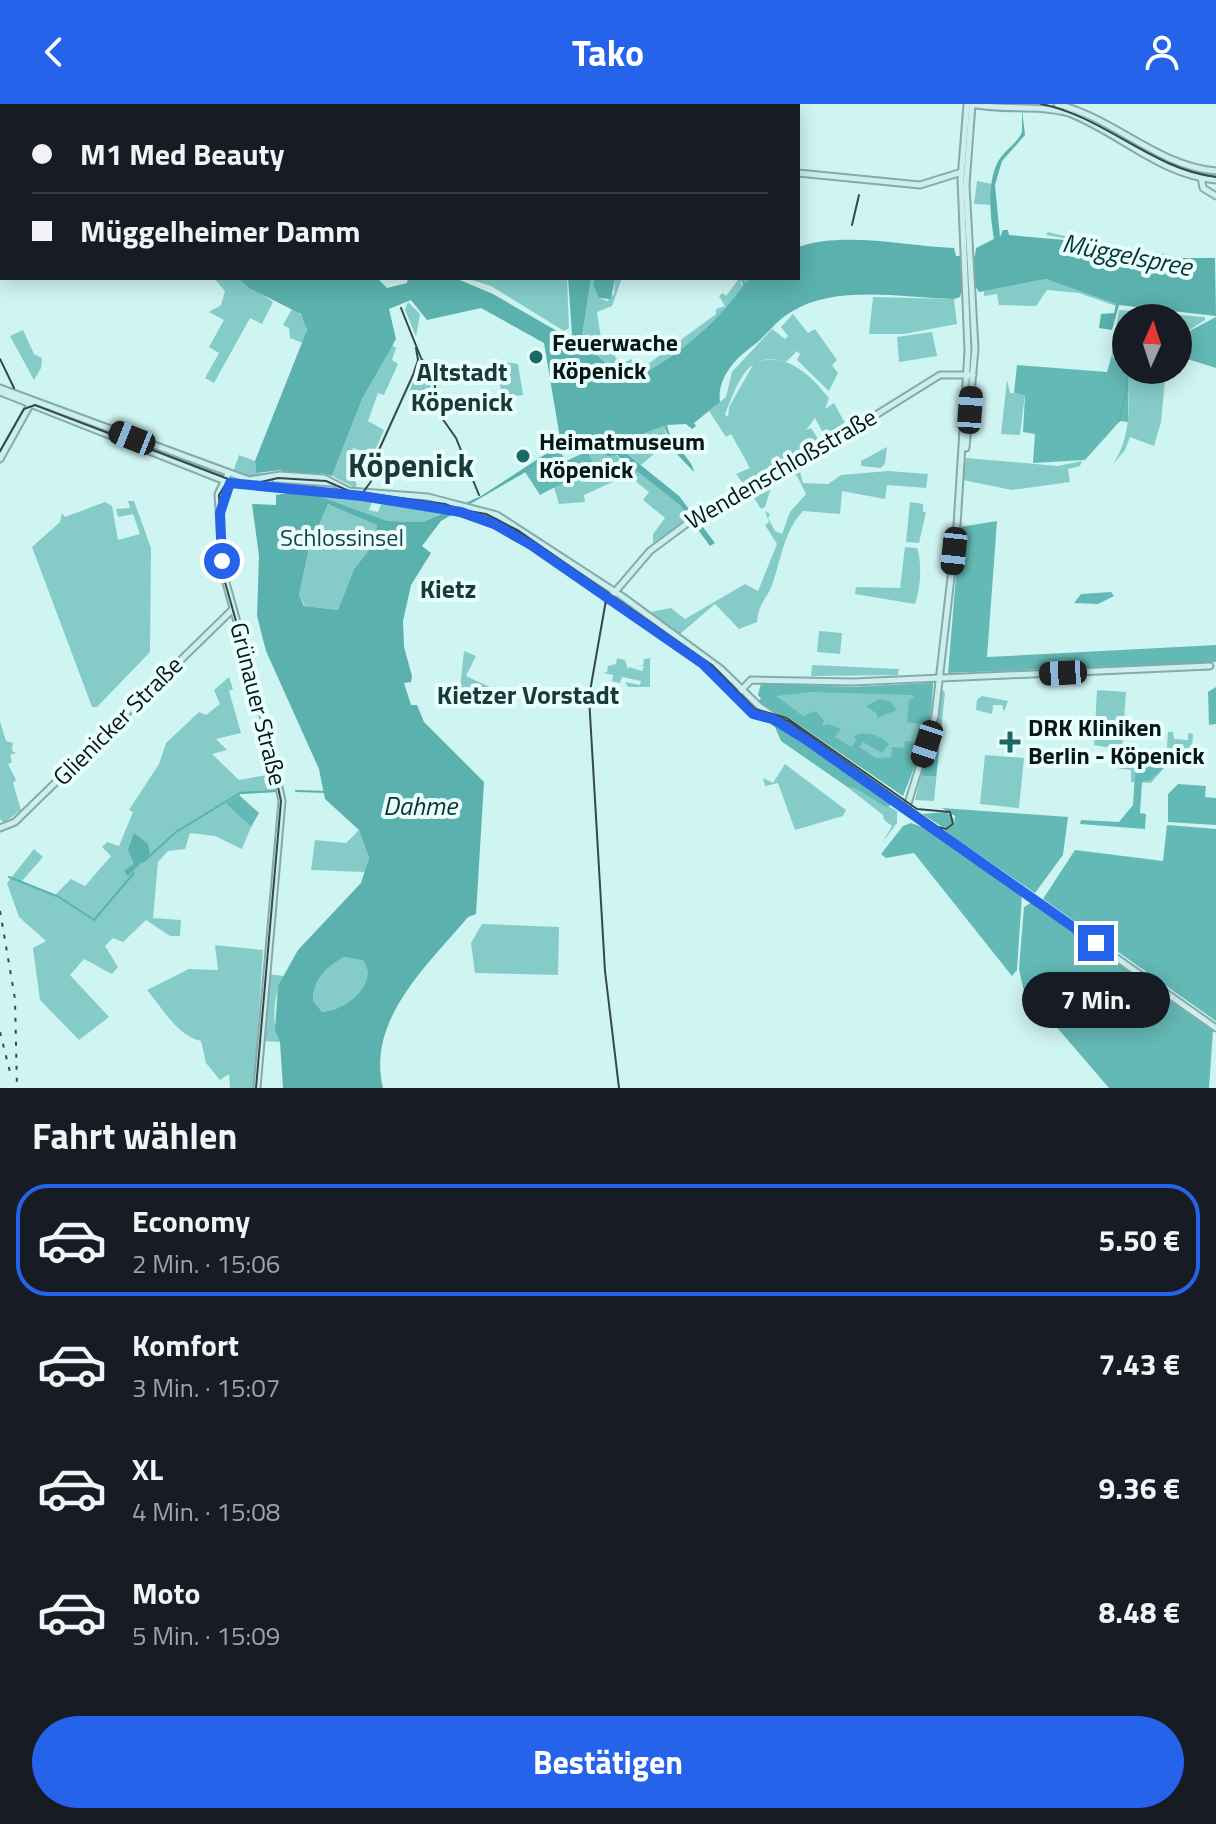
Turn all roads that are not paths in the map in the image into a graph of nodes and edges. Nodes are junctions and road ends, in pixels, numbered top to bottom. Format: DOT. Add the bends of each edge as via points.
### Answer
graph roads {
  1 [pos="970,104"];
  2 [pos="1057,104"];
  3 [pos="1202,169"];
  4 [pos="1216,171"];
  5 [pos="964,172"];
  6 [pos="800,173"];
  7 [pos="1201,179"];
  8 [pos="1216,180"];
  9 [pos="1216,196"];
  10 [pos="970,375"];
  11 [pos="0,390"];
  12 [pos="31,402"];
  13 [pos="0,459"];
  14 [pos="226,480"];
  15 [pos="252,484"];
  16 [pos="615,593"];
  17 [pos="608,600"];
  18 [pos="233,609"];
  19 [pos="1210,666"];
  20 [pos="941,678"];
  21 [pos="740,688"];
  22 [pos="735,697"];
  23 [pos="805,739"];
  24 [pos="906,810"];
  25 [pos="0,828"];
  26 [pos="1216,1028"];
  27 [pos="257,1088"];
  1 -- 5 [label="main road"];
  1 -- 7 [label="main road" via="1068,113 1170,169"];
  2 -- 3 [label="main road" via="1088,113 1154,151"];
  3 -- 4 [label="main road"];
  3 -- 7 [label="main road"];
  5 -- 6 [label="main road" via="920,185"];
  5 -- 10 [label="main road"];
  7 -- 8 [label="main road"];
  7 -- 9 [label="main road" via="1203,188"];
  10 -- 16 [label="main road, Wendenschloßstraße" via="940,375 794,465 700,513 650,551"];
  10 -- 20 [label="main road" via="969,431 962,456"];
  11 -- 12 [label="main road"];
  12 -- 13 [label="main road"];
  12 -- 14 [label="main road"];
  14 -- 15 [label="main road"];
  14 -- 18 [label="main road, Grünauer Straße" via="220,513 223,572"];
  15 -- 16 [label="main road" via="285,477 321,480 350,491 396,492 473,507 510,522"];
  15 -- 17 [label="main road" via="459,512 513,534"];
  16 -- 17 [label="main road, Wendenschloßstraße"];
  16 -- 21 [label="main road"];
  17 -- 22 [label="main road" via="703,664"];
  18 -- 25 [label="main road, Glienicker Straße" via="15,822"];
  18 -- 27 [label="main road, Grünauer Straße" via="282,801"];
  19 -- 20 [label="main road"];
  20 -- 21 [label="main road" via="751,680"];
  20 -- 24 [label="main road" via="933,727"];
  21 -- 22 [label="main road"];
  21 -- 23 [label="main road"];
  22 -- 23 [label="main road" via="753,714 773,719"];
  23 -- 24 [label="main road"];
  24 -- 26 [label="main road"];
}
